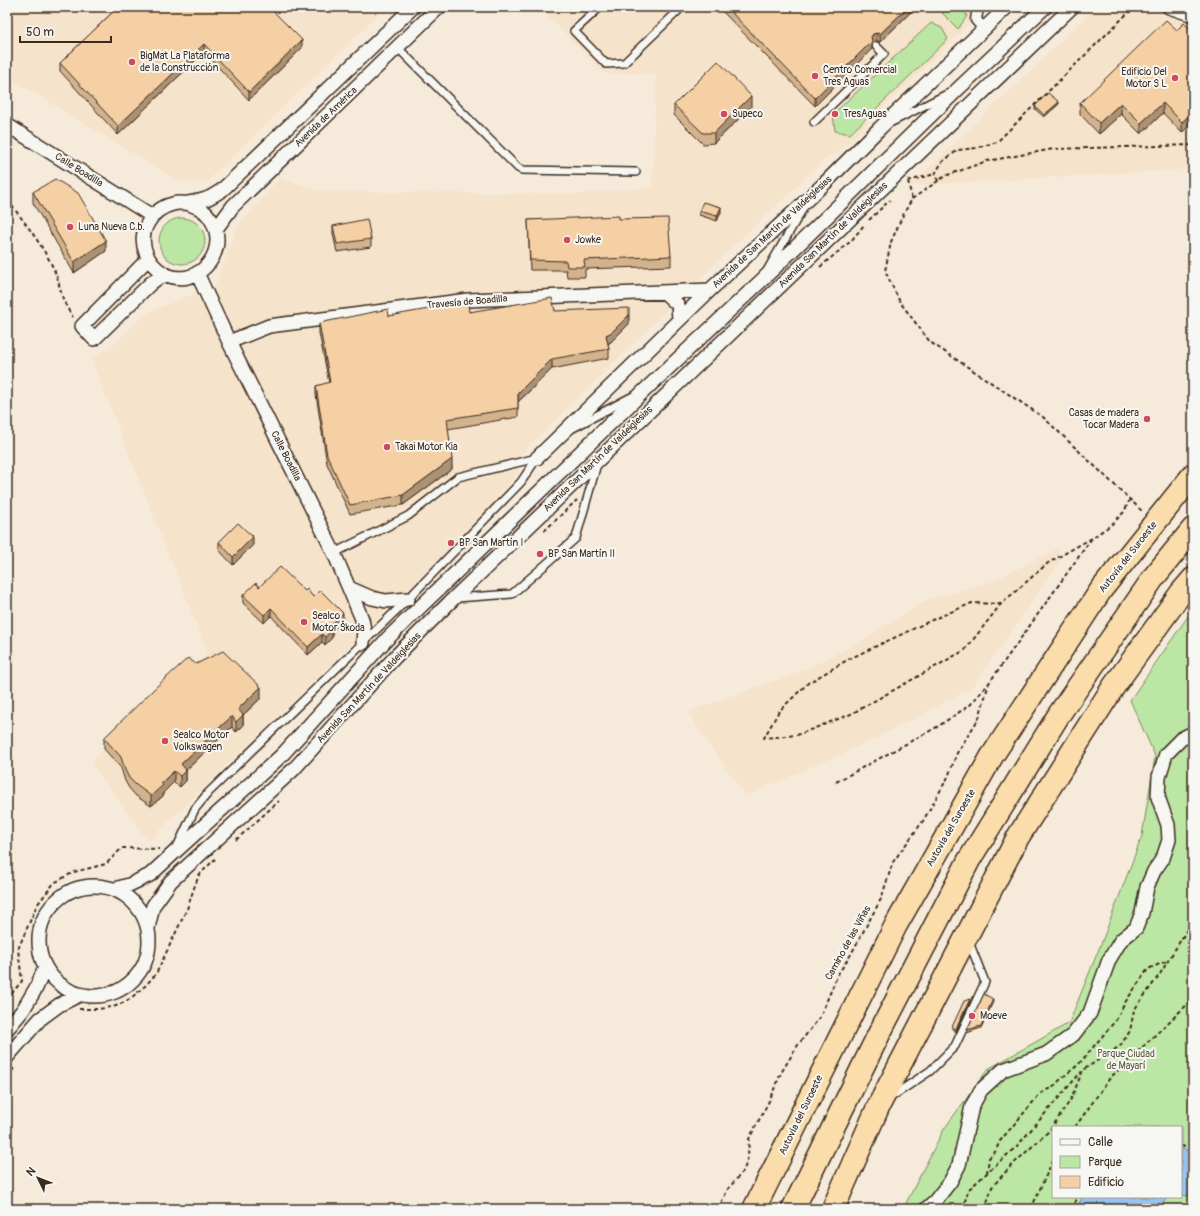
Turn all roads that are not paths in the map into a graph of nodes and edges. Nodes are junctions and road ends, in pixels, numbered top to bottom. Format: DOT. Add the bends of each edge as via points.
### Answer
graph roads {
  1 [pos="413,7"];
  2 [pos="439,7"];
  3 [pos="600,7"];
  4 [pos="674,7"];
  5 [pos="978,7"];
  6 [pos="1007,7"];
  7 [pos="1045,7"];
  8 [pos="1072,7"];
  9 [pos="1169,7"];
  10 [pos="1193,15"];
  11 [pos="984,29"];
  12 [pos="876,46"];
  13 [pos="397,47"];
  14 [pos="958,89"];
  15 [pos="814,122"];
  16 [pos="7,125"];
  17 [pos="880,128"];
  18 [pos="636,172"];
  19 [pos="809,198"];
  20 [pos="188,203"];
  21 [pos="152,216"];
  22 [pos="216,229"];
  23 [pos="148,259"];
  24 [pos="197,273"];
  25 [pos="167,275"];
  26 [pos="762,280"];
  27 [pos="710,290"];
  28 [pos="664,292"];
  29 [pos="679,319"];
  30 [pos="229,342"];
  31 [pos="646,389"];
  32 [pos="561,435"];
  33 [pos="537,458"];
  34 [pos="598,459"];
  35 [pos="1193,475"];
  36 [pos="1193,529"];
  37 [pos="334,553"];
  38 [pos="1193,579"];
  39 [pos="349,588"];
  40 [pos="454,598"];
  41 [pos="408,599"];
  42 [pos="363,643"];
  43 [pos="1193,733"];
  44 [pos="176,851"];
  45 [pos="115,890"];
  46 [pos="148,928"];
  47 [pos="967,935"];
  48 [pos="45,968"];
  49 [pos="79,995"];
  50 [pos="7,1029"];
  51 [pos="12,1061"];
  52 [pos="879,1105"];
  53 [pos="754,1209"];
  54 [pos="792,1209"];
  55 [pos="832,1209"];
  56 [pos="926,1209"];
  1 -- 20 [label="street, Avenida de América" via="228,185 206,199"];
  2 -- 13 [label="street, Avenida de América"];
  3 -- 4 [label="lane" via="574,31 606,64 624,63 678,11"];
  5 -- 11 [label="street" via="976,20"];
  6 -- 11 [label="street, Avenida de San Martín de Valdeiglesias"];
  7 -- 14 [label="street, Avenida San Martín de Valdeiglesias"];
  8 -- 34 [label="street, Avenida San Martín de Valdeiglesias"];
  9 -- 10 [label="street"];
  11 -- 17 [label="street, Avenida de San Martín de Valdeiglesias"];
  12 -- 15 [label="lane" via="884,54"];
  13 -- 18 [label="lane" via="518,168"];
  13 -- 22 [label="street, Avenida de América" via="233,206"];
  14 -- 17 [label="lane"];
  14 -- 26 [label="street, Avenida San Martín de Valdeiglesias"];
  16 -- 21 [label="street, Calle Boadilla"];
  17 -- 19 [label="street, Avenida de San Martín de Valdeiglesias"];
  19 -- 26 [label="lane"];
  19 -- 27 [label="street, Avenida de San Martín de Valdeiglesias"];
  20 -- 21 [label="street" via="175,203 162,208"];
  20 -- 22 [label="street" via="200,208 210,217"];
  21 -- 23 [label="street" via="147,223 143,241"];
  22 -- 24 [label="street" via="216,250 206,267"];
  23 -- 25 [label="street"];
  23 -- 25 [label="street" via="82,326 94,339 151,283"];
  24 -- 25 [label="street" via="187,277"];
  24 -- 30 [label="street, Calle Boadilla"];
  26 -- 31 [label="street, Avenida San Martín de Valdeiglesias"];
  27 -- 28 [label="street, Travesía de Boadilla"];
  27 -- 29 [label="street, Avenida de San Martín de Valdeiglesias"];
  28 -- 29 [label="street" via="678,304"];
  28 -- 30 [label="street, Travesía de Boadilla" via="468,300 269,326"];
  29 -- 32 [label="street, Avenida de San Martín de Valdeiglesias"];
  30 -- 37 [label="street, Calle Boadilla"];
  31 -- 32 [label="lane"];
  31 -- 44 [label="street, Avenida San Martín de Valdeiglesias" via="387,639 282,755"];
  32 -- 33 [label="street, Avenida de San Martín de Valdeiglesias"];
  33 -- 37 [label="lane" via="458,477 408,516"];
  33 -- 41 [label="lane" via="521,482"];
  34 -- 40 [label="street, Avenida San Martín de Valdeiglesias"];
  34 -- 40 [label="lane" via="576,538 512,594"];
  35 -- 53 [label="highway, Autovía del Suroeste" via="1101,590 992,756 896,925"];
  36 -- 54 [label="highway" via="1154,577 1060,713 969,860"];
  37 -- 39 [label="street, Calle Boadilla"];
  38 -- 47 [label="highway" via="1180,593 1114,686 1030,817"];
  39 -- 41 [label="street" via="386,601"];
  39 -- 42 [label="street, Calle Boadilla" via="362,619"];
  40 -- 46 [label="street, Avenida San Martín de Valdeiglesias" via="395,657 294,769 171,881 153,906"];
  41 -- 42 [label="lane"];
  42 -- 44 [label="lane" via="208,793 195,809"];
  43 -- 56 [label="street" via="1182,739 1166,754 1159,777 1158,797 1168,825 1169,840 1163,858 1147,887 1136,928 1121,940 1108,960 1090,1013 1073,1035 1046,1054 1003,1070 981,1090 972,1106 959,1165 950,1182"];
  44 -- 45 [label="street, Avenida San Martín de Valdeiglesias" via="150,875"];
  45 -- 46 [label="street" via="134,903"];
  45 -- 48 [label="street" via="85,886 70,891 47,910 38,939"];
  46 -- 49 [label="street" via="148,953 136,976 127,985 104,995"];
  47 -- 52 [label="highway"];
  47 -- 52 [label="lane" via="985,982 955,1046 930,1071"];
  48 -- 49 [label="street" via="59,985"];
  48 -- 50 [label="street" via="23,1010"];
  49 -- 51 [label="street" via="40,1019"];
  52 -- 55 [label="highway"];
}
